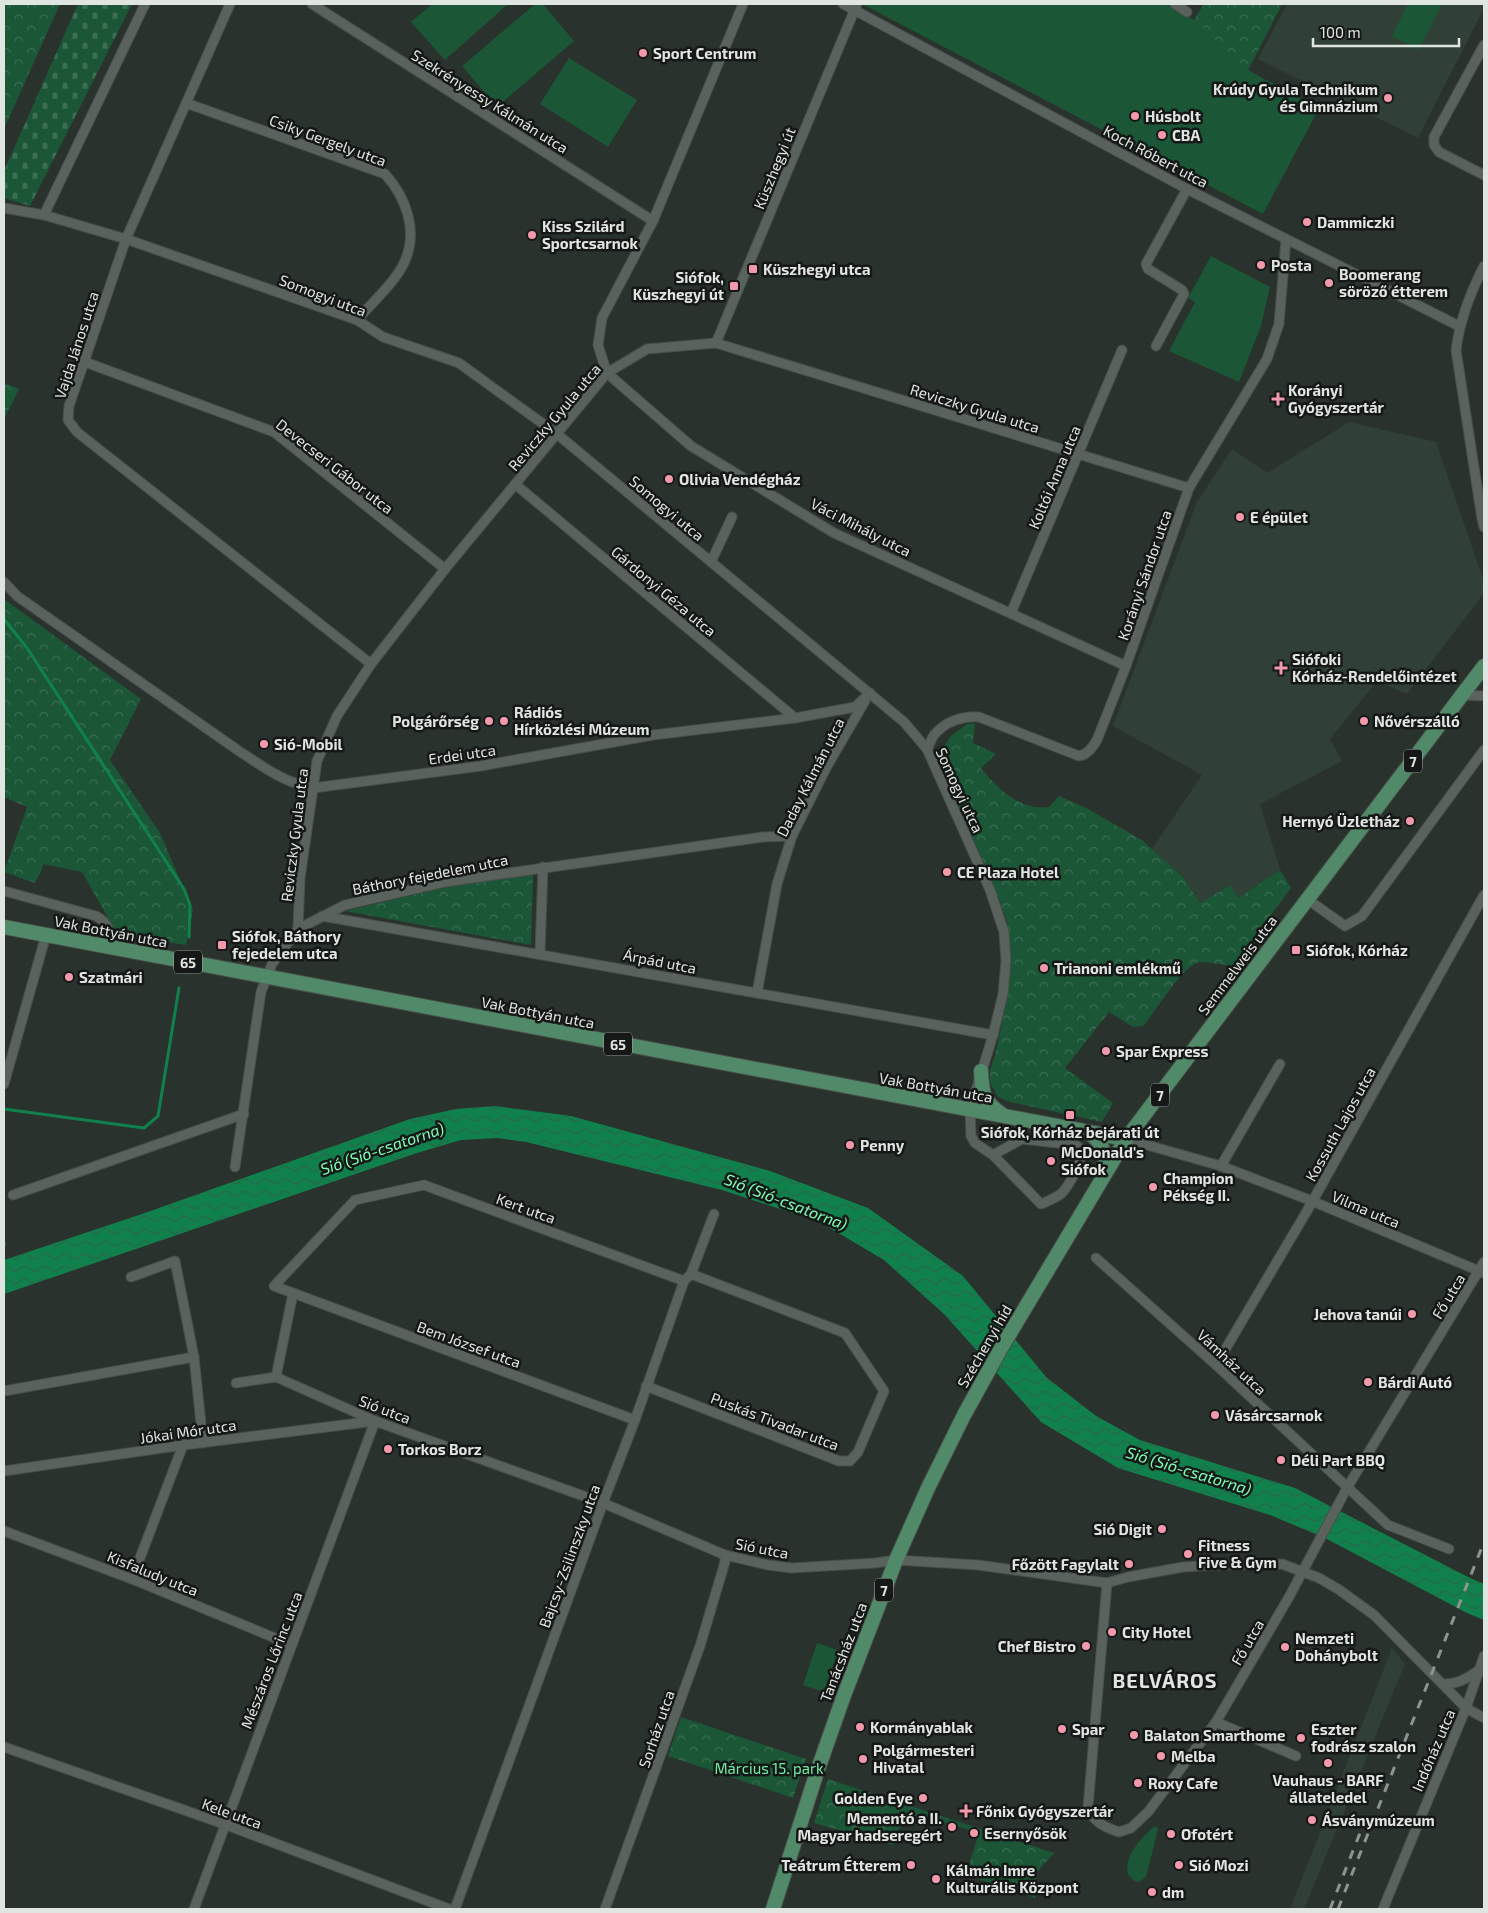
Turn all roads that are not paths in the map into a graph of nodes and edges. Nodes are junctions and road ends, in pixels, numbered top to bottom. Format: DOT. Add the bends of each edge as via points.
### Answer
graph roads {
  1 [pos="145,4"];
  2 [pos="230,4"];
  3 [pos="312,4"];
  4 [pos="744,4"];
  5 [pos="843,4"];
  6 [pos="1175,4"];
  7 [pos="855,7"];
  8 [pos="1187,12"];
  9 [pos="1484,45"];
  10 [pos="186,104"];
  11 [pos="1484,175"];
  12 [pos="1188,189"];
  13 [pos="4,208"];
  14 [pos="44,215"];
  15 [pos="653,221"];
  16 [pos="126,239"];
  17 [pos="1286,239"];
  18 [pos="1484,266"];
  19 [pos="357,320"];
  20 [pos="1459,326"];
  21 [pos="716,343"];
  22 [pos="1156,346"];
  23 [pos="1122,350"];
  24 [pos="85,362"];
  25 [pos="607,373"];
  26 [pos="557,434"];
  27 [pos="1079,454"];
  28 [pos="515,484"];
  29 [pos="1189,488"];
  30 [pos="732,517"];
  31 [pos="1484,527"];
  32 [pos="711,562"];
  33 [pos="445,569"];
  34 [pos="4,582"];
  35 [pos="1011,613"];
  36 [pos="371,664"];
  37 [pos="1126,666"];
  38 [pos="1484,666"];
  39 [pos="870,693"];
  40 [pos="1462,695"];
  41 [pos="1484,696"];
  42 [pos="795,718"];
  43 [pos="927,749"];
  44 [pos="1484,750"];
  45 [pos="312,788"];
  46 [pos="792,836"];
  47 [pos="543,868"];
  48 [pos="4,891"];
  49 [pos="1484,895"];
  50 [pos="1307,899"];
  51 [pos="322,916"];
  52 [pos="4,927"];
  53 [pos="298,929"];
  54 [pos="46,935"];
  55 [pos="109,947"];
  56 [pos="540,953"];
  57 [pos="267,977"];
  58 [pos="757,994"];
  59 [pos="993,1035"];
  60 [pos="1280,1064"];
  61 [pos="981,1071"];
  62 [pos="4,1084"];
  63 [pos="970,1110"];
  64 [pos="244,1114"];
  65 [pos="1006,1116"];
  66 [pos="1084,1130"];
  67 [pos="1126,1139"];
  68 [pos="993,1155"];
  69 [pos="1220,1166"];
  70 [pos="235,1167"];
  71 [pos="1104,1175"];
  72 [pos="12,1195"];
  73 [pos="355,1200"];
  74 [pos="1312,1201"];
  75 [pos="714,1214"];
  76 [pos="1096,1258"];
  77 [pos="1484,1262"];
  78 [pos="1482,1272"];
  79 [pos="691,1274"];
  80 [pos="132,1277"];
  81 [pos="684,1281"];
  82 [pos="293,1293"];
  83 [pos="1033,1294"];
  84 [pos="194,1357"];
  85 [pos="1216,1365"];
  86 [pos="276,1377"];
  87 [pos="236,1383"];
  88 [pos="646,1386"];
  89 [pos="4,1391"];
  90 [pos="360,1414"];
  91 [pos="964,1415"];
  92 [pos="635,1420"];
  93 [pos="375,1421"];
  94 [pos="345,1425"];
  95 [pos="203,1443"];
  96 [pos="183,1445"];
  97 [pos="4,1471"];
  98 [pos="1347,1488"];
  99 [pos="603,1503"];
  100 [pos="4,1531"];
  101 [pos="1450,1550"];
  102 [pos="725,1555"];
  103 [pos="896,1560"];
  104 [pos="1303,1571"];
  105 [pos="132,1579"];
  106 [pos="1107,1583"];
  107 [pos="292,1644"];
  108 [pos="1484,1656"];
  109 [pos="1479,1670"];
  110 [pos="1443,1684"];
  111 [pos="1466,1708"];
  112 [pos="1484,1718"];
  113 [pos="1216,1722"];
  114 [pos="4,1747"];
  115 [pos="1296,1756"];
  116 [pos="224,1824"];
  117 [pos="194,1909"];
  118 [pos="449,1909"];
  119 [pos="455,1909"];
  120 [pos="606,1909"];
  121 [pos="773,1909"];
  122 [pos="1383,1909"];
  1 -- 14 [label="street"];
  2 -- 10 [label="street, Vajda János utca"];
  3 -- 15 [label="street, Szekrényessy Kálmán utca"];
  4 -- 15 [label="street"];
  5 -- 7 [label="street, Koch Róbert utca"];
  6 -- 8 [label="street"];
  7 -- 12 [label="street, Koch Róbert utca"];
  7 -- 21 [label="street, Küszhegyi út"];
  9 -- 11 [label="street" via="1434,137 1434,145 1439,152"];
  10 -- 16 [label="street, Vajda János utca"];
  10 -- 19 [label="street, Csiky Gergely utca" via="385,174 397,187 407,210 410,237 404,263"];
  12 -- 17 [label="street, Koch Róbert utca"];
  12 -- 22 [label="street" via="1146,264 1148,269 1184,294"];
  13 -- 14 [label="street, Somogyi utca"];
  14 -- 16 [label="street, Somogyi utca"];
  15 -- 25 [label="street" via="602,318 598,345"];
  16 -- 19 [label="street, Somogyi utca"];
  16 -- 24 [label="street, Vajda János utca"];
  17 -- 20 [label="street, Koch Róbert utca"];
  17 -- 29 [label="street, Korányi Sándor utca" via="1279,324 1267,359"];
  18 -- 20 [label="street"];
  19 -- 26 [label="street, Somogyi utca" via="383,337 459,363"];
  20 -- 31 [label="street" via="1456,350"];
  21 -- 25 [label="street, Reviczky Gyula utca" via="647,349"];
  21 -- 27 [label="street, Reviczky Gyula utca"];
  23 -- 27 [label="street, Koltói Anna utca"];
  24 -- 33 [label="street, Devecseri Gábor utca" via="274,432"];
  24 -- 36 [label="street, Vajda János utca" via="68,420 77,432"];
  25 -- 26 [label="street, Reviczky Gyula utca"];
  25 -- 35 [label="street, Váci Mihály utca" via="691,446 834,533"];
  26 -- 28 [label="street, Reviczky Gyula utca"];
  26 -- 32 [label="street, Somogyi utca"];
  27 -- 29 [label="street, Reviczky Gyula utca"];
  27 -- 35 [label="street, Koltói Anna utca"];
  28 -- 33 [label="street, Reviczky Gyula utca"];
  28 -- 42 [label="street, Gárdonyi Géza utca"];
  29 -- 37 [label="street, Korányi Sándor utca"];
  30 -- 32 [label="street"];
  32 -- 39 [label="street, Somogyi utca"];
  33 -- 36 [label="street, Reviczky Gyula utca"];
  34 -- 45 [label="street, Erdei utca" via="17,596 238,751 272,773"];
  35 -- 37 [label="street, Váci Mihály utca"];
  36 -- 45 [label="street, Reviczky Gyula utca" via="337,716 317,761"];
  37 -- 43 [label="street, Korányi Sándor utca" via="1097,740 1085,755 1068,753 979,717 964,716 935,734"];
  38 -- 40 [label="main road, Semmelweis utca / 7"];
  39 -- 42 [label="street, Erdei utca" via="855,707"];
  39 -- 43 [label="street, Somogyi utca" via="904,722"];
  39 -- 46 [label="street, Daday Kálmán utca" via="826,768"];
  40 -- 41 [label="street"];
  40 -- 50 [label="main road, Semmelweis utca / 7"];
  42 -- 45 [label="street, Erdei utca" via="653,735 481,766"];
  43 -- 59 [label="street, Somogyi utca" via="990,890 1004,932 1006,961"];
  44 -- 50 [label="street" via="1362,916 1345,926"];
  45 -- 53 [label="street, Reviczky Gyula utca" via="300,878"];
  46 -- 47 [label="street, Báthory fejedelem utca" via="763,837"];
  46 -- 58 [label="street, Daday Kálmán utca" via="778,884"];
  47 -- 51 [label="street, Báthory fejedelem utca" via="445,882 345,905"];
  47 -- 56 [label="street"];
  48 -- 55 [label="street" via="96,916 110,928"];
  49 -- 74 [label="street, Kossuth Lajos utca"];
  50 -- 67 [label="main road, Semmelweis utca / 7"];
  51 -- 53 [label="street, Báthory fejedelem utca"];
  51 -- 56 [label="street, Árpád utca"];
  52 -- 54 [label="main road, Vak Bottyán utca / 65"];
  53 -- 57 [label="street, Báthory fejedelem utca" via="272,964"];
  54 -- 55 [label="main road, Vak Bottyán utca / 65"];
  54 -- 62 [label="street"];
  55 -- 57 [label="main road, Vak Bottyán utca / 65"];
  56 -- 58 [label="street, Árpád utca"];
  57 -- 63 [label="main road, Vak Bottyán utca / 65"];
  57 -- 64 [label="street, Báthory fejedelem utca"];
  58 -- 59 [label="street, Árpád utca"];
  59 -- 61 [label="street, Somogyi utca"];
  60 -- 69 [label="street"];
  61 -- 63 [label="street, Somogyi utca"];
  61 -- 65 [label="main road" via="982,1093 992,1108"];
  63 -- 65 [label="main road, Vak Bottyán utca / 65"];
  63 -- 68 [label="street, Somogyi utca" via="971,1136 975,1143"];
  64 -- 70 [label="street, Báthory fejedelem utca"];
  64 -- 72 [label="street"];
  65 -- 66 [label="main road, Vak Bottyán utca / 65"];
  66 -- 67 [label="main road, Vak Bottyán utca / 65"];
  66 -- 71 [label="main road" via="1096,1138 1104,1152"];
  67 -- 69 [label="street, Vilma utca"];
  67 -- 71 [label="main road, Semmelweis utca / 7"];
  68 -- 68 [label="street, Somogyi utca" via="1022,1139 1076,1145 1082,1150 1082,1160 1063,1192 1041,1204"];
  69 -- 74 [label="street, Vilma utca"];
  71 -- 83 [label="main road, Semmelweis utca / 7"];
  73 -- 81 [label="street, Kert utca" via="424,1185"];
  73 -- 82 [label="street, Bem József utca" via="274,1286"];
  74 -- 78 [label="street, Vilma utca"];
  74 -- 85 [label="street, Kossuth Lajos utca"];
  75 -- 79 [label="street, Bajcsy-Zsilinszky utca"];
  76 -- 85 [label="street, Vámház utca"];
  77 -- 78 [label="street, Fő utca"];
  78 -- 98 [label="street, Fő utca"];
  79 -- 81 [label="street, Bajcsy-Zsilinszky utca"];
  79 -- 88 [label="street, Puskás Tivadar utca" via="845,1333 884,1391 858,1452 850,1461 839,1461"];
  80 -- 84 [label="street" via="175,1262"];
  81 -- 88 [label="street, Bajcsy-Zsilinszky utca"];
  82 -- 86 [label="street"];
  82 -- 92 [label="street, Bem József utca"];
  83 -- 91 [label="main road, Széchenyi híd / 7"];
  84 -- 89 [label="street"];
  84 -- 95 [label="street"];
  85 -- 98 [label="street, Vámház utca"];
  86 -- 87 [label="street"];
  86 -- 90 [label="street, Sió utca"];
  88 -- 92 [label="street, Bajcsy-Zsilinszky utca"];
  90 -- 93 [label="street, Sió utca"];
  90 -- 94 [label="street"];
  91 -- 103 [label="main road, Tanácsház utca / 7"];
  92 -- 99 [label="street, Bajcsy-Zsilinszky utca"];
  93 -- 94 [label="street, Jókai Mór utca"];
  93 -- 99 [label="street, Sió utca"];
  93 -- 107 [label="street, Mészáros Lőrinc utca"];
  94 -- 95 [label="street, Jókai Mór utca"];
  95 -- 96 [label="street, Jókai Mór utca"];
  96 -- 97 [label="street, Jókai Mór utca"];
  96 -- 105 [label="street"];
  98 -- 101 [label="street, Vámház utca" via="1388,1525"];
  98 -- 104 [label="street, Fő utca"];
  99 -- 102 [label="street, Sió utca"];
  99 -- 119 [label="street, Bajcsy-Zsilinszky utca"];
  100 -- 105 [label="street, Kisfaludy utca"];
  102 -- 103 [label="street, Sió utca" via="792,1568"];
  102 -- 120 [label="street, Sorház utca" via="700,1646"];
  103 -- 106 [label="street, Sió utca" via="978,1565"];
  103 -- 121 [label="main road, Tanácsház utca / 7" via="842,1698"];
  104 -- 106 [label="street, Sió utca" via="1277,1564 1215,1565"];
  104 -- 110 [label="street, Sió utca" via="1338,1589 1374,1615"];
  104 -- 113 [label="street, Fő utca"];
  105 -- 107 [label="street, Kisfaludy utca"];
  106 -- 113 [label="street, Fő utca" via="1088,1807 1091,1816 1101,1826 1119,1832 1131,1828 1148,1812"];
  107 -- 116 [label="street, Mészáros Lőrinc utca"];
  108 -- 109 [label="street, Indóház utca"];
  109 -- 110 [label="street" via="1456,1683"];
  109 -- 111 [label="street, Indóház utca"];
  110 -- 111 [label="street, Sió utca"];
  111 -- 112 [label="street, Sió utca"];
  111 -- 122 [label="street, Indóház utca"];
  113 -- 115 [label="street"];
  114 -- 116 [label="street, Kele utca"];
  116 -- 117 [label="street, Mészáros Lőrinc utca"];
  116 -- 118 [label="street, Kele utca"];
}
